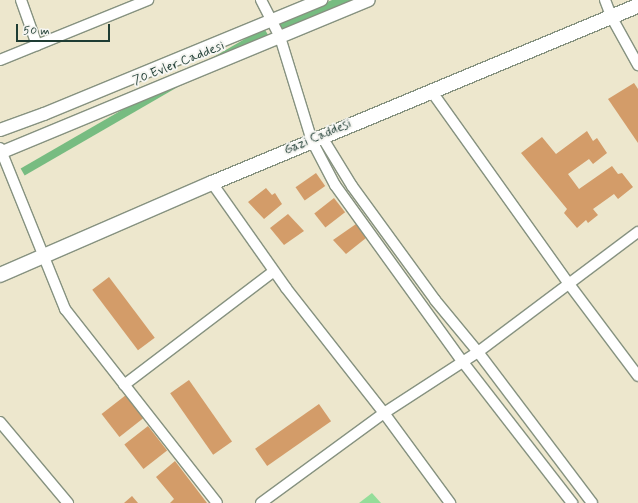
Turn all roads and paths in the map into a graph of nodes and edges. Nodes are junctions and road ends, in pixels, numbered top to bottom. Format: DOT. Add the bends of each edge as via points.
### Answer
graph roads {
  1 [pos="20,0"];
  2 [pos="261,0"];
  3 [pos="321,0"];
  4 [pos="369,0"];
  5 [pos="605,0"];
  6 [pos="143,1"];
  7 [pos="638,6"];
  8 [pos="612,18"];
  9 [pos="271,20"];
  10 [pos="280,37"];
  11 [pos="37,45"];
  12 [pos="0,60"];
  13 [pos="638,65"];
  14 [pos="432,92"];
  15 [pos="0,130"];
  16 [pos="317,139"];
  17 [pos="1,151"];
  18 [pos="212,183"];
  19 [pos="638,232"];
  20 [pos="44,256"];
  21 [pos="274,271"];
  22 [pos="0,275"];
  23 [pos="569,284"];
  24 [pos="478,352"];
  25 [pos="462,361"];
  26 [pos="638,376"];
  27 [pos="124,385"];
  28 [pos="384,413"];
  29 [pos="0,422"];
  30 [pos="68,503"];
  31 [pos="217,503"];
  32 [pos="261,503"];
  33 [pos="450,503"];
  34 [pos="572,503"];
  35 [pos="592,503"];
  1 -- 11 [label="street"];
  2 -- 9 [label="street"];
  3 -- 9 [label="street, 70 Evler Caddesi"];
  4 -- 10 [label="street, 70 Evler Caddesi"];
  5 -- 8 [label="street"];
  6 -- 11 [label="street"];
  7 -- 8 [label="main road, Gazi Caddesi"];
  8 -- 13 [label="street"];
  8 -- 14 [label="main road, Gazi Caddesi"];
  9 -- 10 [label="street"];
  9 -- 15 [label="street, 70 Evler Caddesi"];
  10 -- 16 [label="street"];
  10 -- 17 [label="street, 70 Evler Caddesi"];
  11 -- 12 [label="street"];
  14 -- 16 [label="main road, Gazi Caddesi"];
  14 -- 23 [label="street"];
  16 -- 18 [label="main road, Gazi Caddesi"];
  16 -- 24 [label="street" via="435,300"];
  16 -- 25 [label="street" via="335,185"];
  17 -- 20 [label="street"];
  18 -- 20 [label="main road, Gazi Caddesi"];
  18 -- 21 [label="street"];
  19 -- 23 [label="street"];
  20 -- 22 [label="main road, Gazi Caddesi"];
  20 -- 27 [label="street" via="65,309"];
  21 -- 27 [label="street"];
  21 -- 28 [label="street"];
  23 -- 24 [label="street"];
  23 -- 26 [label="street"];
  24 -- 25 [label="street"];
  24 -- 35 [label="street"];
  25 -- 28 [label="street"];
  25 -- 34 [label="street"];
  27 -- 31 [label="street"];
  28 -- 32 [label="street"];
  28 -- 33 [label="street"];
  29 -- 30 [label="street"];
}
